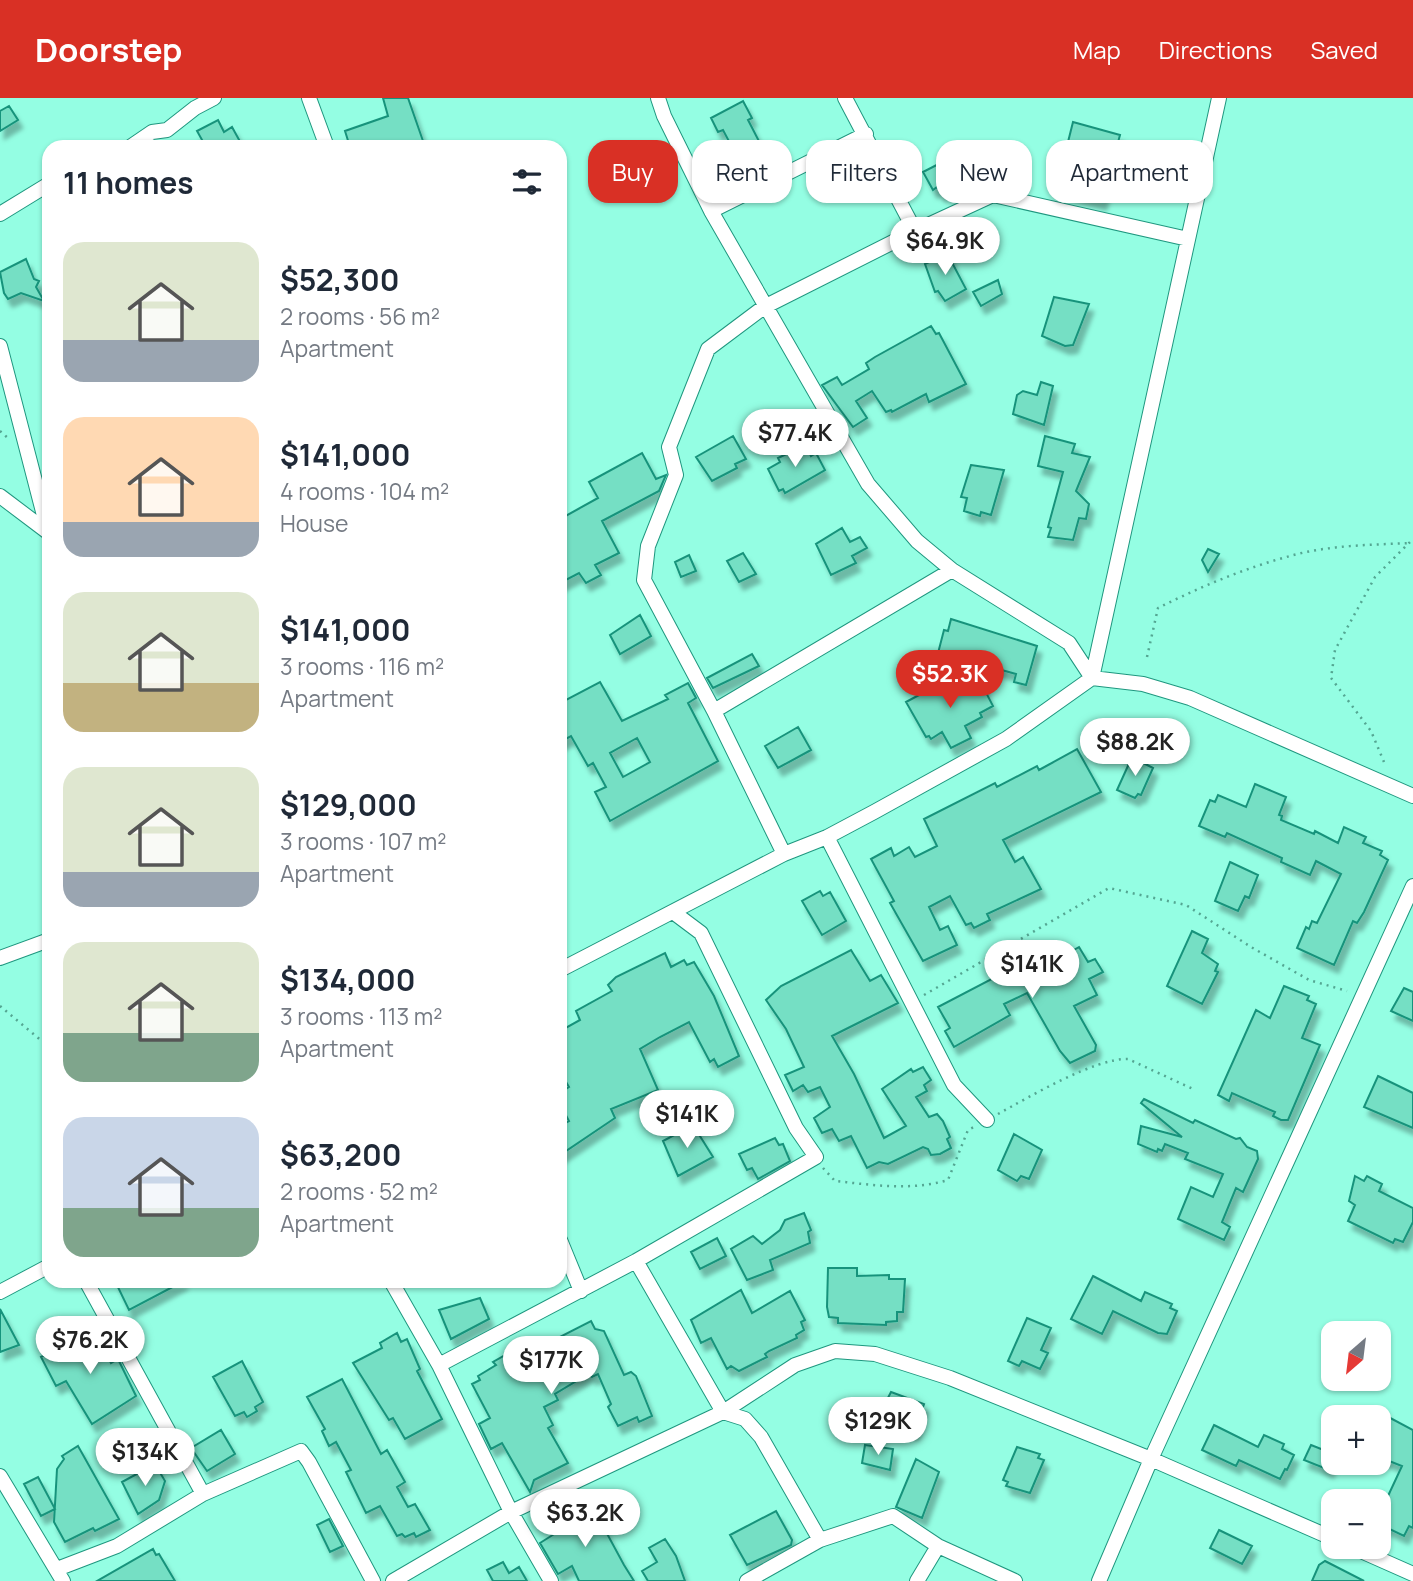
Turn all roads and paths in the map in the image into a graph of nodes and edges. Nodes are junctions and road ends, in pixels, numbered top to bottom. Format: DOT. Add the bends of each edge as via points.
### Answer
graph roads {
  1 [pos="214,98"];
  2 [pos="309,98"];
  3 [pos="658,98"];
  4 [pos="845,98"];
  5 [pos="1219,98"];
  6 [pos="866,134"];
  7 [pos="140,140"];
  8 [pos="324,140"];
  9 [pos="42,188"];
  10 [pos="711,211"];
  11 [pos="0,214"];
  12 [pos="915,231"];
  13 [pos="1188,239"];
  14 [pos="764,307"];
  15 [pos="0,346"];
  16 [pos="0,496"];
  17 [pos="42,510"];
  18 [pos="42,528"];
  19 [pos="1413,538"];
  20 [pos="1410,543"];
  21 [pos="952,570"];
  22 [pos="1147,657"];
  23 [pos="1092,678"];
  24 [pos="714,711"];
  25 [pos="1384,762"];
  26 [pos="1413,796"];
  27 [pos="827,837"];
  28 [pos="785,854"];
  29 [pos="1413,886"];
  30 [pos="673,912"];
  31 [pos="42,943"];
  32 [pos="0,958"];
  33 [pos="567,966"];
  34 [pos="1363,999"];
  35 [pos="913,1002"];
  36 [pos="0,1006"];
  37 [pos="42,1041"];
  38 [pos="987,1120"];
  39 [pos="567,1257"];
  40 [pos="636,1261"];
  41 [pos="42,1270"];
  42 [pos="90,1288"];
  43 [pos="395,1288"];
  44 [pos="0,1292"];
  45 [pos="582,1292"];
  46 [pos="439,1365"];
  47 [pos="723,1412"];
  48 [pos="1151,1459"];
  49 [pos="0,1476"];
  50 [pos="203,1494"];
  51 [pos="511,1512"];
  52 [pos="1321,1533"];
  53 [pos="820,1540"];
  54 [pos="938,1546"];
  55 [pos="1379,1559"];
  56 [pos="1413,1574"];
  57 [pos="60,1575"];
  58 [pos="373,1581"];
  59 [pos="393,1581"];
  60 [pos="551,1581"];
  61 [pos="747,1581"];
  62 [pos="917,1581"];
  63 [pos="1015,1581"];
  64 [pos="1099,1581"];
  1 -- 7 [label="street" via="167,130"];
  2 -- 8 [label="street"];
  3 -- 10 [label="street"];
  4 -- 6 [label="street"];
  5 -- 13 [label="street"];
  6 -- 10 [label="street"];
  6 -- 12 [label="street"];
  9 -- 11 [label="street"];
  10 -- 14 [label="street"];
  12 -- 13 [label="street" via="993,195"];
  12 -- 14 [label="street"];
  13 -- 23 [label="street"];
  14 -- 21 [label="street" via="868,484 917,541"];
  14 -- 24 [label="street" via="708,349 669,447 676,475 648,546 644,580"];
  15 -- 17 [label="street"];
  16 -- 18 [label="street"];
  19 -- 20 [label="path"];
  20 -- 22 [label="path" via="1292,555 1184,595 1158,608"];
  20 -- 25 [label="path" via="1375,577 1335,650 1331,678 1371,731"];
  21 -- 23 [label="street" via="1069,643"];
  21 -- 24 [label="street"];
  23 -- 26 [label="street" via="1143,684 1190,698"];
  23 -- 27 [label="street" via="1006,739"];
  24 -- 28 [label="street"];
  27 -- 28 [label="street"];
  27 -- 35 [label="street"];
  28 -- 30 [label="street"];
  29 -- 34 [label="street"];
  30 -- 33 [label="street"];
  30 -- 40 [label="street" via="701,933 796,1128 816,1157"];
  31 -- 32 [label="street"];
  34 -- 35 [label="path" via="1309,980 1186,905 1109,888"];
  34 -- 48 [label="street"];
  35 -- 38 [label="street" via="954,1085"];
  36 -- 37 [label="path"];
  39 -- 45 [label="street"];
  40 -- 45 [label="street"];
  40 -- 47 [label="street"];
  41 -- 44 [label="street"];
  42 -- 50 [label="street"];
  43 -- 46 [label="street"];
  45 -- 46 [label="street"];
  46 -- 51 [label="street"];
  47 -- 48 [label="street" via="795,1364 835,1351 875,1354 950,1378"];
  47 -- 51 [label="street"];
  47 -- 53 [label="street" via="745,1419 761,1437"];
  48 -- 52 [label="street"];
  48 -- 64 [label="street"];
  49 -- 57 [label="street"];
  50 -- 57 [label="street"];
  50 -- 58 [label="street" via="301,1451"];
  51 -- 59 [label="street"];
  51 -- 60 [label="street"];
  53 -- 54 [label="street" via="893,1516"];
  53 -- 61 [label="street"];
  54 -- 62 [label="street"];
  54 -- 63 [label="street"];
  55 -- 56 [label="street"];
}
